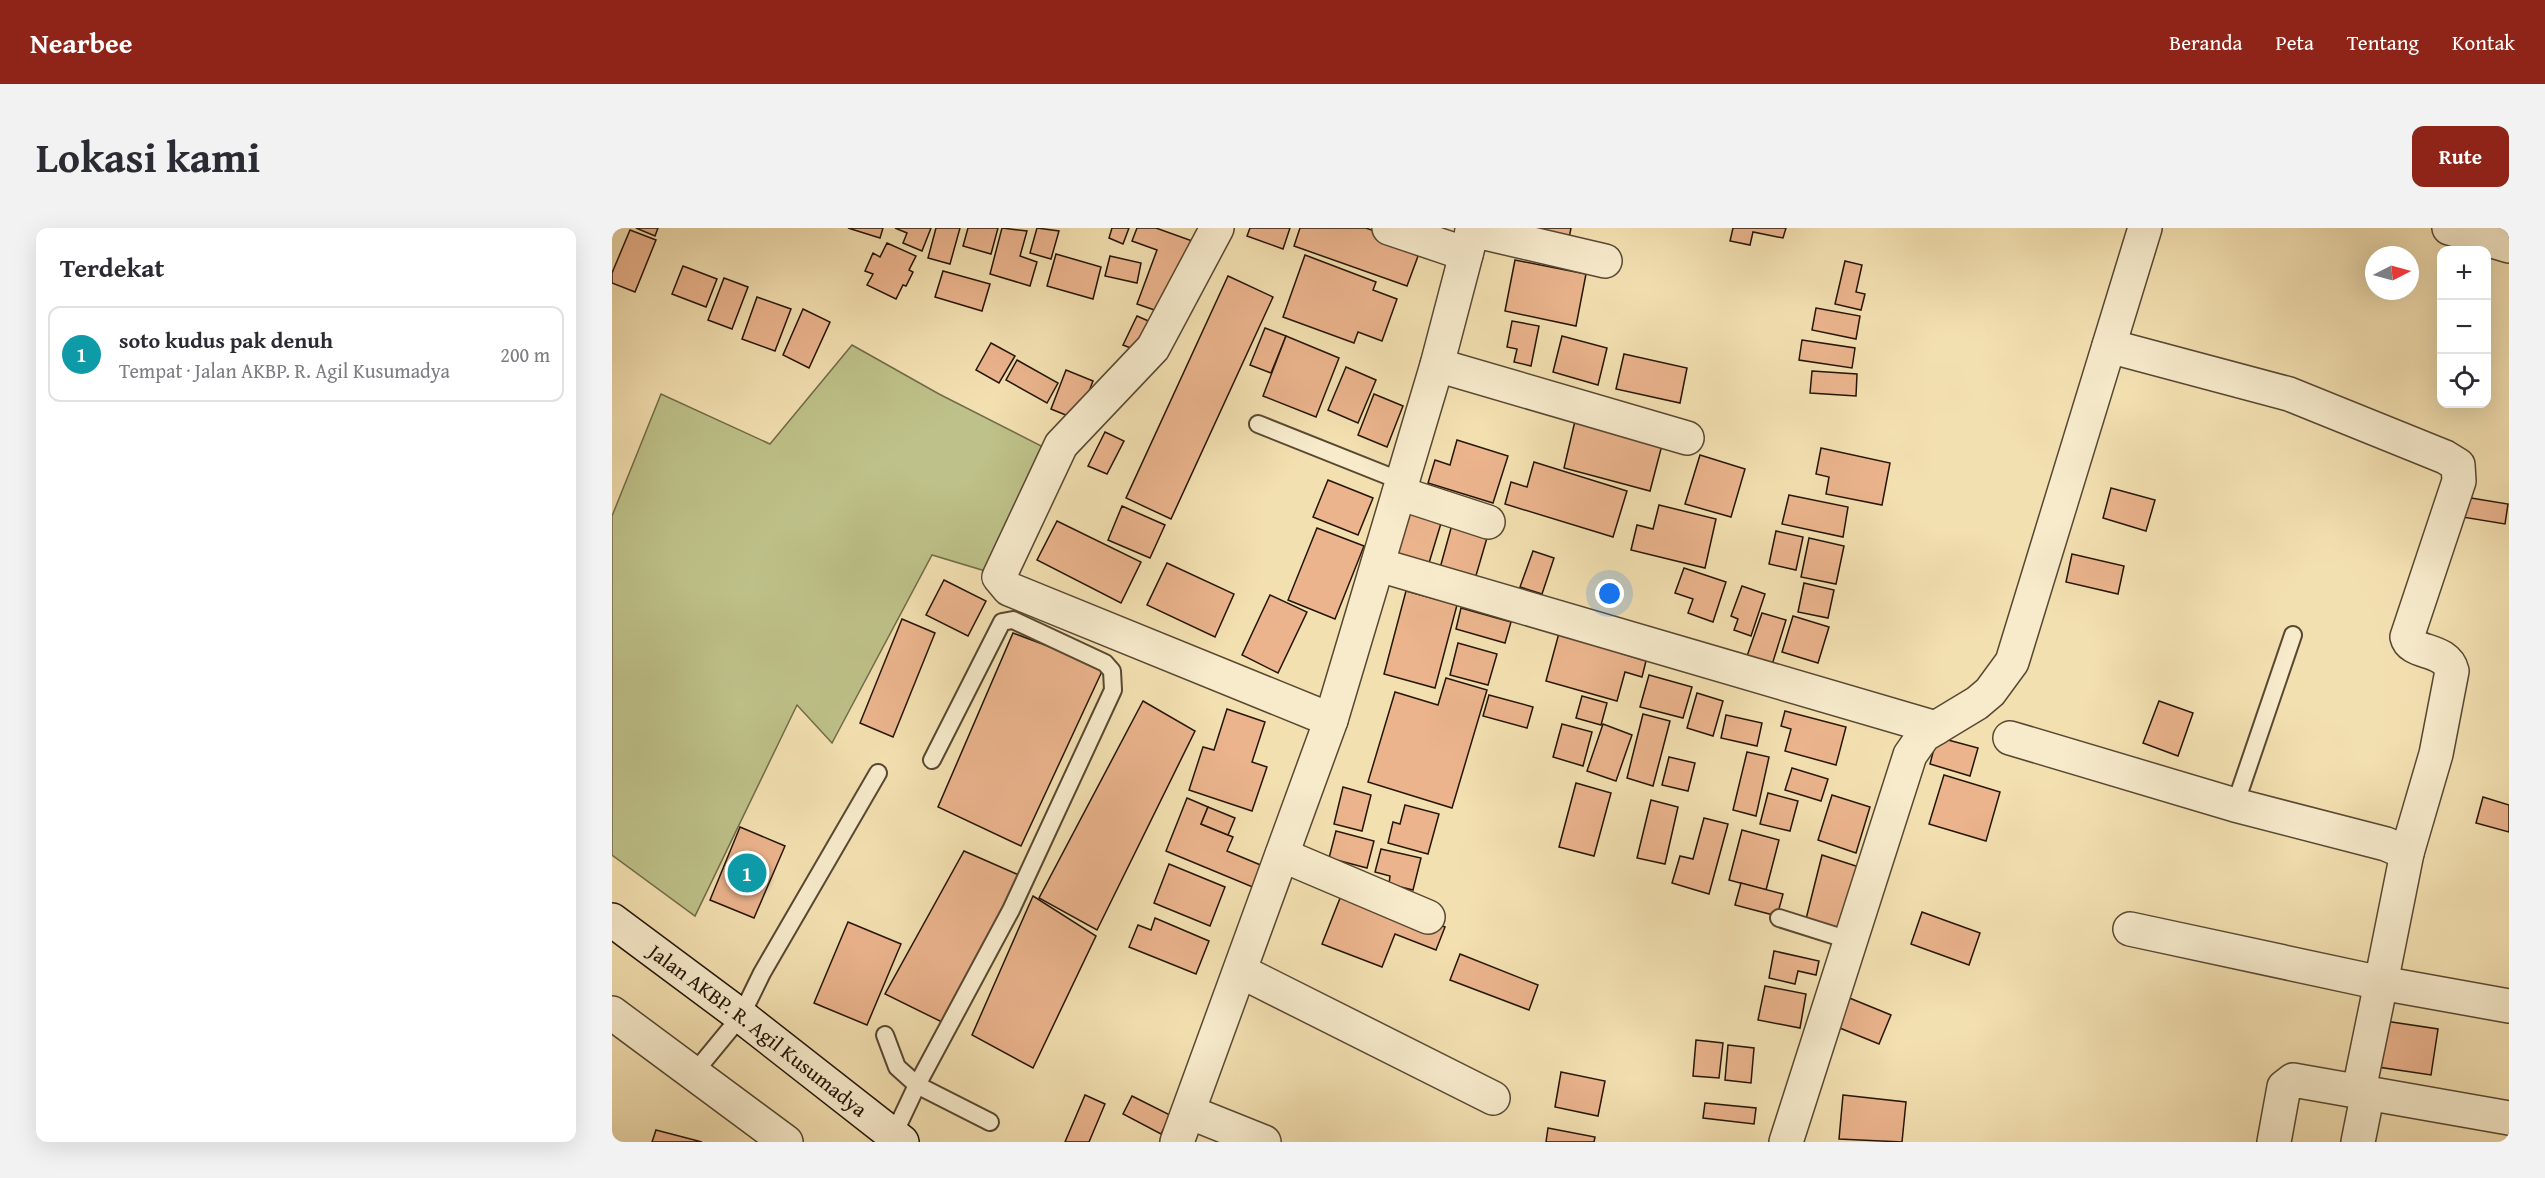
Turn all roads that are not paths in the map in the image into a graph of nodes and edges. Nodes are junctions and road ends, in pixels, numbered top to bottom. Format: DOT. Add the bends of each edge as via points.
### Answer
graph roads {
  1 [pos="1217,228"];
  2 [pos="1389,228"];
  3 [pos="2145,228"];
  4 [pos="2450,228"];
  5 [pos="1470,237"];
  6 [pos="2509,246"];
  7 [pos="1605,261"];
  8 [pos="2109,346"];
  9 [pos="1437,365"];
  10 [pos="1258,424"];
  11 [pos="1687,438"];
  12 [pos="1400,487"];
  13 [pos="1488,522"];
  14 [pos="1379,565"];
  15 [pos="2293,635"];
  16 [pos="1332,720"];
  17 [pos="2010,738"];
  18 [pos="1924,739"];
  19 [pos="932,760"];
  20 [pos="878,773"];
  21 [pos="2235,805"];
  22 [pos="2407,853"];
  23 [pos="1296,861"];
  24 [pos="1428,917"];
  25 [pos="1779,918"];
  26 [pos="612,920"];
  27 [pos="2130,929"];
  28 [pos="1852,941"];
  29 [pos="1248,975"];
  30 [pos="2381,983"];
  31 [pos="2509,1006"];
  32 [pos="612,1013"];
  33 [pos="741,1016"];
  34 [pos="885,1035"];
  35 [pos="694,1073"];
  36 [pos="917,1085"];
  37 [pos="2363,1091"];
  38 [pos="1492,1098"];
  39 [pos="1189,1112"];
  40 [pos="2509,1118"];
  41 [pos="990,1122"];
  42 [pos="897,1139"];
  43 [pos="786,1142"];
  44 [pos="1177,1142"];
  45 [pos="1264,1142"];
  46 [pos="1786,1142"];
  47 [pos="2274,1142"];
  48 [pos="2358,1142"];
  1 -- 16 [label="street" via="1153,348 1061,446 999,577 1009,589"];
  2 -- 5 [label="street"];
  3 -- 8 [label="street"];
  4 -- 6 [label="street"];
  5 -- 7 [label="street"];
  5 -- 9 [label="street"];
  8 -- 18 [label="street" via="2012,662 1990,692"];
  8 -- 22 [label="street" via="2289,394 2458,465 2458,481 2407,637 2413,645 2444,658 2452,671 2436,754"];
  9 -- 11 [label="street"];
  9 -- 12 [label="street"];
  10 -- 12 [label="lane"];
  12 -- 13 [label="street"];
  12 -- 14 [label="street"];
  14 -- 16 [label="street"];
  14 -- 18 [label="street"];
  15 -- 21 [label="lane"];
  16 -- 23 [label="street"];
  17 -- 21 [label="street"];
  18 -- 28 [label="street"];
  19 -- 36 [label="lane" via="1002,622 1014,620 1105,663 1112,671 1113,690 1011,910"];
  20 -- 33 [label="lane"];
  21 -- 22 [label="street" via="2386,844"];
  22 -- 30 [label="street"];
  23 -- 24 [label="street"];
  23 -- 29 [label="street"];
  25 -- 28 [label="lane"];
  26 -- 33 [label="street, Jalan AKBP. R. Agil Kusumadya"];
  27 -- 30 [label="street"];
  28 -- 46 [label="street"];
  29 -- 38 [label="street"];
  29 -- 39 [label="street"];
  30 -- 31 [label="street"];
  30 -- 37 [label="street"];
  32 -- 35 [label="street"];
  33 -- 35 [label="lane"];
  33 -- 42 [label="street, Jalan AKBP. R. Agil Kusumadya"];
  34 -- 36 [label="lane" via="897,1067"];
  35 -- 43 [label="street"];
  36 -- 41 [label="lane"];
  36 -- 42 [label="lane"];
  37 -- 40 [label="street"];
  37 -- 47 [label="street" via="2302,1080 2288,1082"];
  37 -- 48 [label="street"];
  39 -- 44 [label="street"];
  39 -- 45 [label="street"];
}
